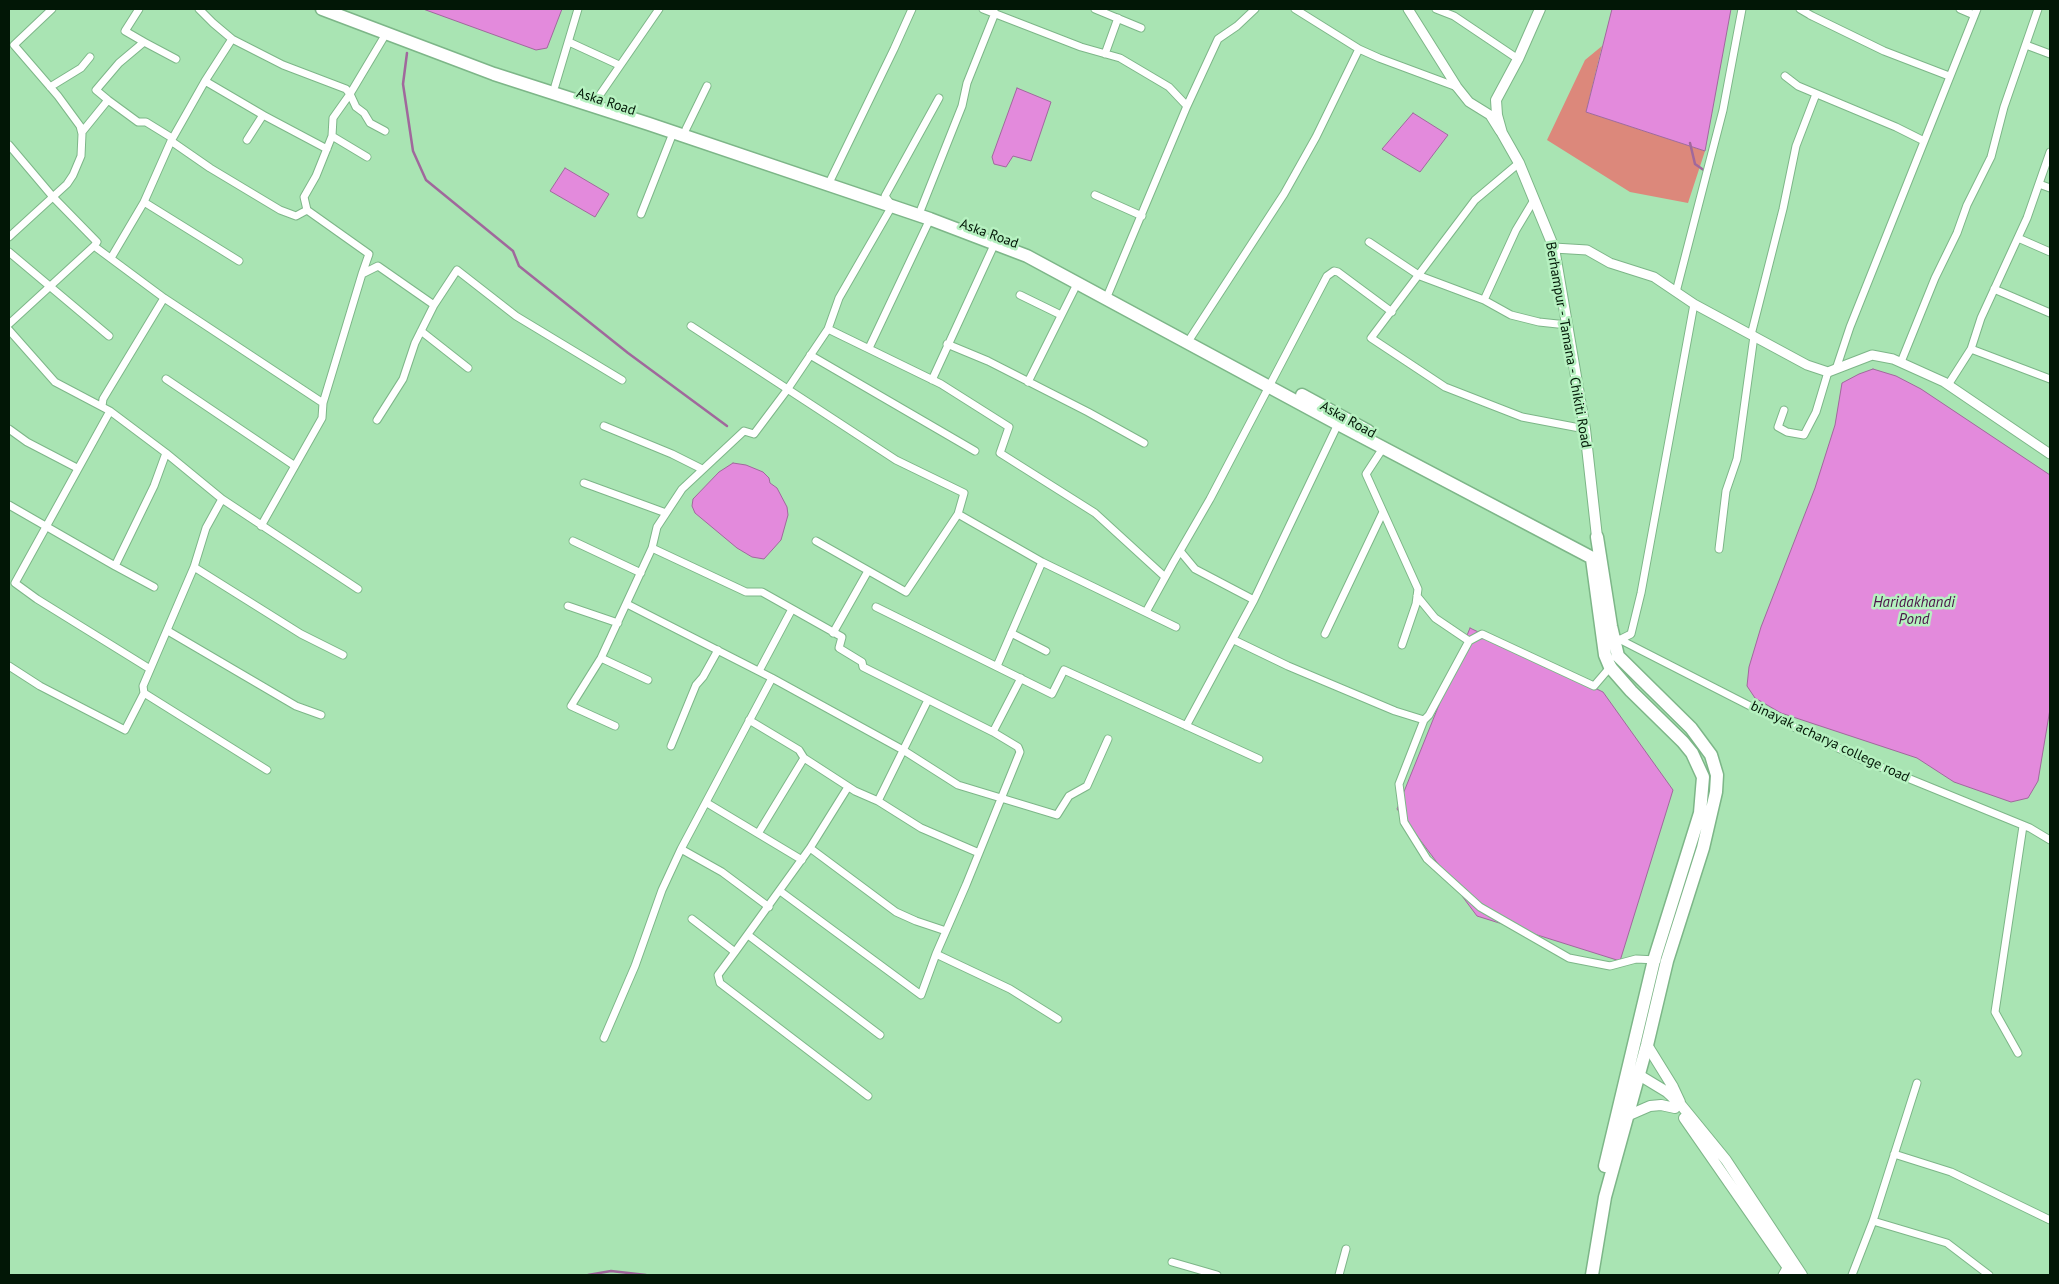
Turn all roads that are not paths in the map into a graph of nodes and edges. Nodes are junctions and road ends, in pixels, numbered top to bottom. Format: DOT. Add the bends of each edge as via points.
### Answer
graph roads {
  1 [pos="52,9"];
  2 [pos="139,9"];
  3 [pos="199,9"];
  4 [pos="322,9"];
  5 [pos="340,9"];
  6 [pos="578,9"];
  7 [pos="658,9"];
  8 [pos="912,9"];
  9 [pos="983,9"];
  10 [pos="1095,9"];
  11 [pos="1255,9"];
  12 [pos="1295,9"];
  13 [pos="1408,9"];
  14 [pos="1436,9"];
  15 [pos="1540,9"];
  16 [pos="1742,9"];
  17 [pos="1800,9"];
  18 [pos="1960,9"];
  19 [pos="2038,9"];
  20 [pos="1976,12"];
  21 [pos="995,13"];
  22 [pos="1118,18"];
  23 [pos="1141,28"];
  24 [pos="388,31"];
  25 [pos="232,39"];
  26 [pos="144,42"];
  27 [pos="569,42"];
  28 [pos="2026,45"];
  29 [pos="12,48"];
  30 [pos="1359,49"];
  31 [pos="1105,54"];
  32 [pos="2050,54"];
  33 [pos="90,57"];
  34 [pos="176,59"];
  35 [pos="1518,59"];
  36 [pos="619,66"];
  37 [pos="1785,76"];
  38 [pos="1949,76"];
  39 [pos="204,81"];
  40 [pos="555,86"];
  41 [pos="707,86"];
  42 [pos="50,87"];
  43 [pos="1458,87"];
  44 [pos="350,94"];
  45 [pos="1816,94"];
  46 [pos="939,98"];
  47 [pos="108,100"];
  48 [pos="595,102"];
  49 [pos="1187,106"];
  50 [pos="262,115"];
  51 [pos="686,129"];
  52 [pos="385,131"];
  53 [pos="82,132"];
  54 [pos="673,133"];
  55 [pos="1502,133"];
  56 [pos="332,136"];
  57 [pos="172,140"];
  58 [pos="247,140"];
  59 [pos="1924,141"];
  60 [pos="9,145"];
  61 [pos="327,149"];
  62 [pos="2050,152"];
  63 [pos="367,157"];
  64 [pos="1519,162"];
  65 [pos="829,182"];
  66 [pos="2039,184"];
  67 [pos="2050,188"];
  68 [pos="1095,195"];
  69 [pos="53,197"];
  70 [pos="1534,200"];
  71 [pos="888,201"];
  72 [pos="144,202"];
  73 [pos="921,209"];
  74 [pos="307,210"];
  75 [pos="641,214"];
  76 [pos="1142,216"];
  77 [pos="930,218"];
  78 [pos="9,236"];
  79 [pos="2018,238"];
  80 [pos="1369,242"];
  81 [pos="995,243"];
  82 [pos="94,246"];
  83 [pos="1554,248"];
  84 [pos="9,252"];
  85 [pos="2050,252"];
  86 [pos="111,258"];
  87 [pos="239,261"];
  88 [pos="362,274"];
  89 [pos="1420,276"];
  90 [pos="1077,284"];
  91 [pos="48,286"];
  92 [pos="1994,288"];
  93 [pos="1676,292"];
  94 [pos="1020,295"];
  95 [pos="1107,296"];
  96 [pos="164,298"];
  97 [pos="1484,300"];
  98 [pos="1694,304"];
  99 [pos="434,305"];
  100 [pos="1392,312"];
  101 [pos="2050,313"];
  102 [pos="1061,315"];
  103 [pos="9,324"];
  104 [pos="1567,325"];
  105 [pos="690,326"];
  106 [pos="828,329"];
  107 [pos="9,330"];
  108 [pos="421,331"];
  109 [pos="109,336"];
  110 [pos="1753,336"];
  111 [pos="1191,337"];
  112 [pos="947,344"];
  113 [pos="869,348"];
  114 [pos="1971,349"];
  115 [pos="810,355"];
  116 [pos="1901,362"];
  117 [pos="468,368"];
  118 [pos="1832,371"];
  119 [pos="166,379"];
  120 [pos="622,380"];
  121 [pos="932,380"];
  122 [pos="2050,380"];
  123 [pos="1028,382"];
  124 [pos="1270,383"];
  125 [pos="1948,385"];
  126 [pos="787,390"];
  127 [pos="323,402"];
  128 [pos="102,406"];
  129 [pos="1784,410"];
  130 [pos="110,411"];
  131 [pos="377,420"];
  132 [pos="1338,424"];
  133 [pos="604,426"];
  134 [pos="9,429"];
  135 [pos="1585,429"];
  136 [pos="1144,443"];
  137 [pos="1383,448"];
  138 [pos="975,451"];
  139 [pos="166,453"];
  140 [pos="2050,454"];
  141 [pos="295,466"];
  142 [pos="77,468"];
  143 [pos="702,469"];
  144 [pos="584,483"];
  145 [pos="222,499"];
  146 [pos="9,505"];
  147 [pos="1383,512"];
  148 [pos="666,514"];
  149 [pos="958,514"];
  150 [pos="46,525"];
  151 [pos="261,526"];
  152 [pos="573,541"];
  153 [pos="816,541"];
  154 [pos="652,548"];
  155 [pos="1719,549"];
  156 [pos="1180,551"];
  157 [pos="1596,551"];
  158 [pos="1042,562"];
  159 [pos="115,566"];
  160 [pos="194,567"];
  161 [pos="868,571"];
  162 [pos="641,573"];
  163 [pos="1165,577"];
  164 [pos="12,581"];
  165 [pos="154,588"];
  166 [pos="358,589"];
  167 [pos="1417,596"];
  168 [pos="1254,600"];
  169 [pos="627,604"];
  170 [pos="568,606"];
  171 [pos="876,607"];
  172 [pos="792,609"];
  173 [pos="1146,612"];
  174 [pos="618,623"];
  175 [pos="1176,627"];
  176 [pos="168,631"];
  177 [pos="833,633"];
  178 [pos="1011,633"];
  179 [pos="1325,634"];
  180 [pos="1616,639"];
  181 [pos="1234,640"];
  182 [pos="1469,641"];
  183 [pos="1402,644"];
  184 [pos="718,650"];
  185 [pos="1046,651"];
  186 [pos="343,654"];
  187 [pos="601,658"];
  188 [pos="1614,661"];
  189 [pos="9,666"];
  190 [pos="997,666"];
  191 [pos="150,669"];
  192 [pos="759,671"];
  193 [pos="772,678"];
  194 [pos="1021,678"];
  195 [pos="648,680"];
  196 [pos="144,693"];
  197 [pos="928,700"];
  198 [pos="321,715"];
  199 [pos="749,720"];
  200 [pos="1424,720"];
  201 [pos="615,726"];
  202 [pos="1186,726"];
  203 [pos="993,732"];
  204 [pos="1108,739"];
  205 [pos="671,746"];
  206 [pos="903,750"];
  207 [pos="804,758"];
  208 [pos="1259,759"];
  209 [pos="267,770"];
  210 [pos="848,787"];
  211 [pos="1002,797"];
  212 [pos="878,801"];
  213 [pos="707,803"];
  214 [pos="2023,826"];
  215 [pos="759,832"];
  216 [pos="2050,840"];
  217 [pos="810,848"];
  218 [pos="681,849"];
  219 [pos="979,853"];
  220 [pos="802,860"];
  221 [pos="780,891"];
  222 [pos="768,907"];
  223 [pos="692,919"];
  224 [pos="946,931"];
  225 [pos="748,935"];
  226 [pos="735,952"];
  227 [pos="936,954"];
  228 [pos="1660,961"];
  229 [pos="1058,1019"];
  230 [pos="880,1035"];
  231 [pos="604,1038"];
  232 [pos="1647,1045"];
  233 [pos="2018,1053"];
  234 [pos="1632,1075"];
  235 [pos="1917,1083"];
  236 [pos="868,1096"];
  237 [pos="1678,1107"];
  238 [pos="1627,1116"];
  239 [pos="1894,1154"];
  240 [pos="2050,1220"];
  241 [pos="1873,1221"];
  242 [pos="1346,1249"];
  243 [pos="1172,1262"];
  244 [pos="1787,1272"];
  245 [pos="1217,1275"];
  246 [pos="1339,1275"];
  247 [pos="1583,1275"];
  248 [pos="1592,1275"];
  249 [pos="1802,1275"];
  250 [pos="1852,1275"];
  251 [pos="1989,1275"];
  1 -- 29 [label="street"];
  2 -- 26 [label="street" via="125,31"];
  3 -- 25 [label="street"];
  4 -- 24 [label="highway"];
  5 -- 24 [label="highway, Aska Road"];
  6 -- 27 [label="street"];
  7 -- 36 [label="street"];
  8 -- 65 [label="street"];
  9 -- 21 [label="street"];
  10 -- 22 [label="street"];
  11 -- 49 [label="street" via="1218,39"];
  12 -- 30 [label="street"];
  13 -- 43 [label="street"];
  14 -- 35 [label="street" via="1454,16"];
  15 -- 35 [label="main road, Berhampur - Tamana - Chikiti Road"];
  16 -- 93 [label="street" via="1723,110"];
  17 -- 38 [label="street" via="1884,51"];
  18 -- 20 [label="street"];
  19 -- 28 [label="street"];
  20 -- 38 [label="street"];
  21 -- 31 [label="street"];
  21 -- 73 [label="street"];
  22 -- 23 [label="street"];
  22 -- 31 [label="street"];
  24 -- 40 [label="highway, Aska Road"];
  24 -- 44 [label="street"];
  24 -- 48 [label="highway" via="494,74"];
  25 -- 39 [label="street"];
  25 -- 44 [label="street" via="283,65 346,89"];
  26 -- 34 [label="street"];
  26 -- 47 [label="street" via="118,63 96,90"];
  27 -- 36 [label="street"];
  27 -- 40 [label="street"];
  28 -- 32 [label="street"];
  28 -- 116 [label="street" via="2004,107 1991,157 1967,205"];
  29 -- 42 [label="street"];
  30 -- 43 [label="street"];
  30 -- 111 [label="street" via="1288,186"];
  31 -- 49 [label="street" via="1120,58 1169,87"];
  33 -- 42 [label="street" via="81,68"];
  35 -- 55 [label="main road, Berhampur - Tamana - Chikiti Road" via="1496,100"];
  36 -- 48 [label="street"];
  37 -- 45 [label="street"];
  38 -- 59 [label="street"];
  39 -- 50 [label="street"];
  39 -- 57 [label="street"];
  40 -- 48 [label="highway, Aska Road"];
  41 -- 51 [label="street"];
  42 -- 53 [label="street"];
  43 -- 55 [label="street" via="1470,102 1490,115"];
  44 -- 52 [label="street" via="370,123"];
  44 -- 56 [label="street" via="333,118"];
  45 -- 59 [label="street"];
  45 -- 110 [label="street" via="1796,146"];
  46 -- 71 [label="street"];
  47 -- 53 [label="street"];
  47 -- 57 [label="street" via="138,122 146,122"];
  48 -- 51 [label="highway, Aska Road"];
  48 -- 54 [label="highway"];
  49 -- 76 [label="street"];
  50 -- 58 [label="street"];
  50 -- 61 [label="street"];
  51 -- 65 [label="highway, Aska Road"];
  53 -- 69 [label="street" via="80,156 73,175"];
  54 -- 65 [label="highway"];
  54 -- 75 [label="street"];
  55 -- 64 [label="main road, Berhampur - Tamana - Chikiti Road"];
  56 -- 61 [label="street"];
  56 -- 63 [label="street"];
  57 -- 72 [label="street"];
  57 -- 74 [label="street" via="210,168 280,210 296,216"];
  59 -- 118 [label="street"];
  60 -- 69 [label="street"];
  61 -- 74 [label="street" via="304,197"];
  62 -- 66 [label="street"];
  64 -- 70 [label="main road, Berhampur - Tamana - Chikiti Road"];
  64 -- 89 [label="street" via="1475,200"];
  65 -- 71 [label="highway, Aska Road"];
  66 -- 67 [label="street"];
  66 -- 79 [label="street"];
  68 -- 76 [label="street"];
  69 -- 78 [label="street"];
  69 -- 82 [label="street" via="97,242"];
  70 -- 83 [label="main road, Berhampur - Tamana - Chikiti Road"];
  70 -- 97 [label="street" via="1516,230"];
  71 -- 73 [label="highway, Aska Road"];
  71 -- 77 [label="highway"];
  71 -- 106 [label="street" via="839,298"];
  72 -- 86 [label="street"];
  72 -- 87 [label="street"];
  73 -- 95 [label="highway, Aska Road" via="1026,248"];
  74 -- 88 [label="street" via="368,254"];
  76 -- 95 [label="street"];
  77 -- 81 [label="highway"];
  77 -- 113 [label="street"];
  79 -- 85 [label="street"];
  79 -- 92 [label="street"];
  80 -- 89 [label="street"];
  81 -- 90 [label="highway" via="1027,256"];
  81 -- 112 [label="street"];
  82 -- 86 [label="street"];
  82 -- 91 [label="street"];
  83 -- 93 [label="street" via="1587,250 1610,263 1654,277"];
  83 -- 104 [label="main road, Berhampur - Tamana - Chikiti Road"];
  84 -- 91 [label="street"];
  86 -- 96 [label="street"];
  88 -- 99 [label="street" via="378,266"];
  88 -- 127 [label="street"];
  89 -- 97 [label="street"];
  89 -- 100 [label="street"];
  90 -- 95 [label="highway"];
  90 -- 102 [label="street"];
  91 -- 103 [label="street"];
  91 -- 109 [label="street"];
  92 -- 101 [label="street"];
  92 -- 114 [label="street"];
  93 -- 98 [label="street"];
  94 -- 102 [label="street"];
  95 -- 111 [label="highway, Aska Road"];
  95 -- 124 [label="highway"];
  96 -- 127 [label="street"];
  96 -- 128 [label="street" via="103,399"];
  97 -- 104 [label="street" via="1511,315"];
  98 -- 110 [label="street"];
  98 -- 180 [label="street" via="1641,594 1631,634"];
  99 -- 108 [label="street"];
  99 -- 120 [label="street" via="457,270 516,316"];
  100 -- 124 [label="street" via="1334,271 1327,276"];
  100 -- 135 [label="street" via="1371,338 1445,387 1522,417"];
  102 -- 123 [label="street"];
  104 -- 135 [label="main road, Berhampur - Tamana - Chikiti Road"];
  105 -- 126 [label="street"];
  106 -- 113 [label="street"];
  106 -- 115 [label="street"];
  107 -- 128 [label="street" via="55,382"];
  108 -- 117 [label="street"];
  108 -- 131 [label="street" via="403,379"];
  110 -- 118 [label="street" via="1807,365"];
  110 -- 155 [label="street" via="1737,459 1726,491"];
  111 -- 124 [label="highway, Aska Road"];
  112 -- 121 [label="street"];
  112 -- 123 [label="street" via="981,357"];
  113 -- 121 [label="street"];
  114 -- 122 [label="street"];
  114 -- 125 [label="street"];
  115 -- 126 [label="street"];
  115 -- 138 [label="street"];
  116 -- 118 [label="street" via="1872,355"];
  116 -- 125 [label="street"];
  118 -- 129 [label="street" via="1804,435 1778,427"];
  119 -- 141 [label="street"];
  121 -- 163 [label="street" via="1010,427 1000,453 1095,513"];
  123 -- 136 [label="street"];
  124 -- 132 [label="highway"];
  124 -- 156 [label="street"];
  124 -- 157 [label="highway, Aska Road"];
  125 -- 140 [label="street"];
  126 -- 143 [label="street" via="754,434 744,431"];
  126 -- 149 [label="street" via="896,460 964,494"];
  127 -- 141 [label="street" via="322,418"];
  128 -- 130 [label="street"];
  130 -- 139 [label="street"];
  130 -- 142 [label="street"];
  132 -- 137 [label="highway"];
  132 -- 168 [label="street"];
  133 -- 143 [label="street"];
  134 -- 142 [label="street"];
  135 -- 157 [label="main road, Berhampur - Tamana - Chikiti Road"];
  137 -- 147 [label="street" via="1366,474"];
  137 -- 157 [label="highway"];
  139 -- 145 [label="street"];
  139 -- 159 [label="street" via="154,486"];
  141 -- 151 [label="street"];
  142 -- 150 [label="street"];
  143 -- 148 [label="street" via="682,489"];
  144 -- 148 [label="street"];
  145 -- 151 [label="street"];
  145 -- 160 [label="street" via="206,528"];
  146 -- 150 [label="street"];
  147 -- 167 [label="street" via="1418,589"];
  147 -- 179 [label="street"];
  148 -- 154 [label="street" via="657,527"];
  149 -- 158 [label="street"];
  149 -- 161 [label="street" via="906,592"];
  150 -- 159 [label="street"];
  150 -- 164 [label="street"];
  151 -- 166 [label="street"];
  152 -- 162 [label="street"];
  153 -- 161 [label="street"];
  154 -- 162 [label="street"];
  154 -- 172 [label="street" via="746,592 762,592"];
  156 -- 163 [label="street"];
  156 -- 168 [label="street" via="1195,569"];
  157 -- 180 [label="highway"];
  157 -- 188 [label="highway" via="1605,655"];
  158 -- 173 [label="street"];
  158 -- 178 [label="street"];
  159 -- 165 [label="street"];
  160 -- 176 [label="street"];
  160 -- 186 [label="street" via="302,634"];
  161 -- 177 [label="street"];
  162 -- 169 [label="street"];
  163 -- 173 [label="street"];
  164 -- 191 [label="street"];
  167 -- 182 [label="street" via="1435,618"];
  167 -- 183 [label="street"];
  168 -- 181 [label="street"];
  169 -- 174 [label="street"];
  169 -- 184 [label="street"];
  170 -- 174 [label="street"];
  171 -- 190 [label="street"];
  172 -- 177 [label="street"];
  172 -- 192 [label="street"];
  173 -- 175 [label="street"];
  174 -- 187 [label="street"];
  176 -- 191 [label="street"];
  176 -- 198 [label="street" via="296,706"];
  177 -- 197 [label="street" via="842,637 838,648 862,662 863,667"];
  178 -- 185 [label="street"];
  178 -- 190 [label="street"];
  180 -- 188 [label="highway"];
  180 -- 214 [label="street, binayak acharya college road" via="1861,759"];
  181 -- 200 [label="street" via="1395,712"];
  181 -- 202 [label="street"];
  182 -- 188 [label="street" via="1482,634 1594,686"];
  182 -- 200 [label="street"];
  184 -- 192 [label="street"];
  184 -- 205 [label="street" via="696,685"];
  187 -- 195 [label="street"];
  187 -- 201 [label="street" via="572,706"];
  188 -- 228 [label="highway" via="1631,691 1692,753 1703,777 1700,813"];
  189 -- 196 [label="street" via="40,686 125,730"];
  190 -- 194 [label="street"];
  191 -- 196 [label="street" via="143,686"];
  192 -- 193 [label="street"];
  193 -- 199 [label="street"];
  193 -- 206 [label="street"];
  194 -- 202 [label="street" via="1052,694 1064,670"];
  194 -- 203 [label="street"];
  196 -- 209 [label="street"];
  197 -- 203 [label="street"];
  197 -- 206 [label="street"];
  199 -- 207 [label="street" via="799,750"];
  199 -- 213 [label="street"];
  200 -- 228 [label="street" via="1399,784 1404,822 1427,859 1480,908 1569,958 1610,966 1636,959"];
  202 -- 208 [label="street"];
  203 -- 211 [label="street" via="1018,747 1020,752"];
  204 -- 211 [label="street" via="1087,786 1069,796 1057,815"];
  206 -- 211 [label="street" via="958,785"];
  206 -- 212 [label="street"];
  207 -- 210 [label="street"];
  207 -- 215 [label="street"];
  210 -- 212 [label="street"];
  210 -- 217 [label="street"];
  211 -- 219 [label="street"];
  212 -- 219 [label="street" via="921,828"];
  213 -- 215 [label="street"];
  213 -- 218 [label="street"];
  214 -- 216 [label="street, binayak acharya college road"];
  214 -- 233 [label="street" via="1995,1012"];
  215 -- 220 [label="street"];
  217 -- 220 [label="street"];
  217 -- 224 [label="street" via="896,912"];
  218 -- 222 [label="street" via="722,872"];
  218 -- 231 [label="street"];
  219 -- 224 [label="street"];
  220 -- 221 [label="street"];
  221 -- 222 [label="street"];
  221 -- 227 [label="street" via="921,995"];
  222 -- 225 [label="street"];
  223 -- 226 [label="street"];
  224 -- 227 [label="street"];
  225 -- 226 [label="street"];
  225 -- 230 [label="street"];
  226 -- 236 [label="street" via="718,975 720,983"];
  227 -- 229 [label="street" via="1010,989"];
  228 -- 232 [label="highway"];
  228 -- 234 [label="highway"];
  232 -- 234 [label="highway"];
  232 -- 237 [label="main road" via="1673,1088"];
  234 -- 237 [label="main road" via="1667,1092"];
  234 -- 238 [label="highway"];
  234 -- 247 [label="highway" via="1615,1120"];
  235 -- 239 [label="street"];
  237 -- 238 [label="main road" via="1650,1106"];
  237 -- 244 [label="main road"];
  237 -- 249 [label="main road" via="1726,1160"];
  238 -- 248 [label="highway" via="1605,1197"];
  239 -- 240 [label="street" via="1951,1172"];
  239 -- 241 [label="street"];
  241 -- 250 [label="street"];
  241 -- 251 [label="street" via="1946,1243"];
  242 -- 246 [label="street"];
  243 -- 245 [label="street"];
}
